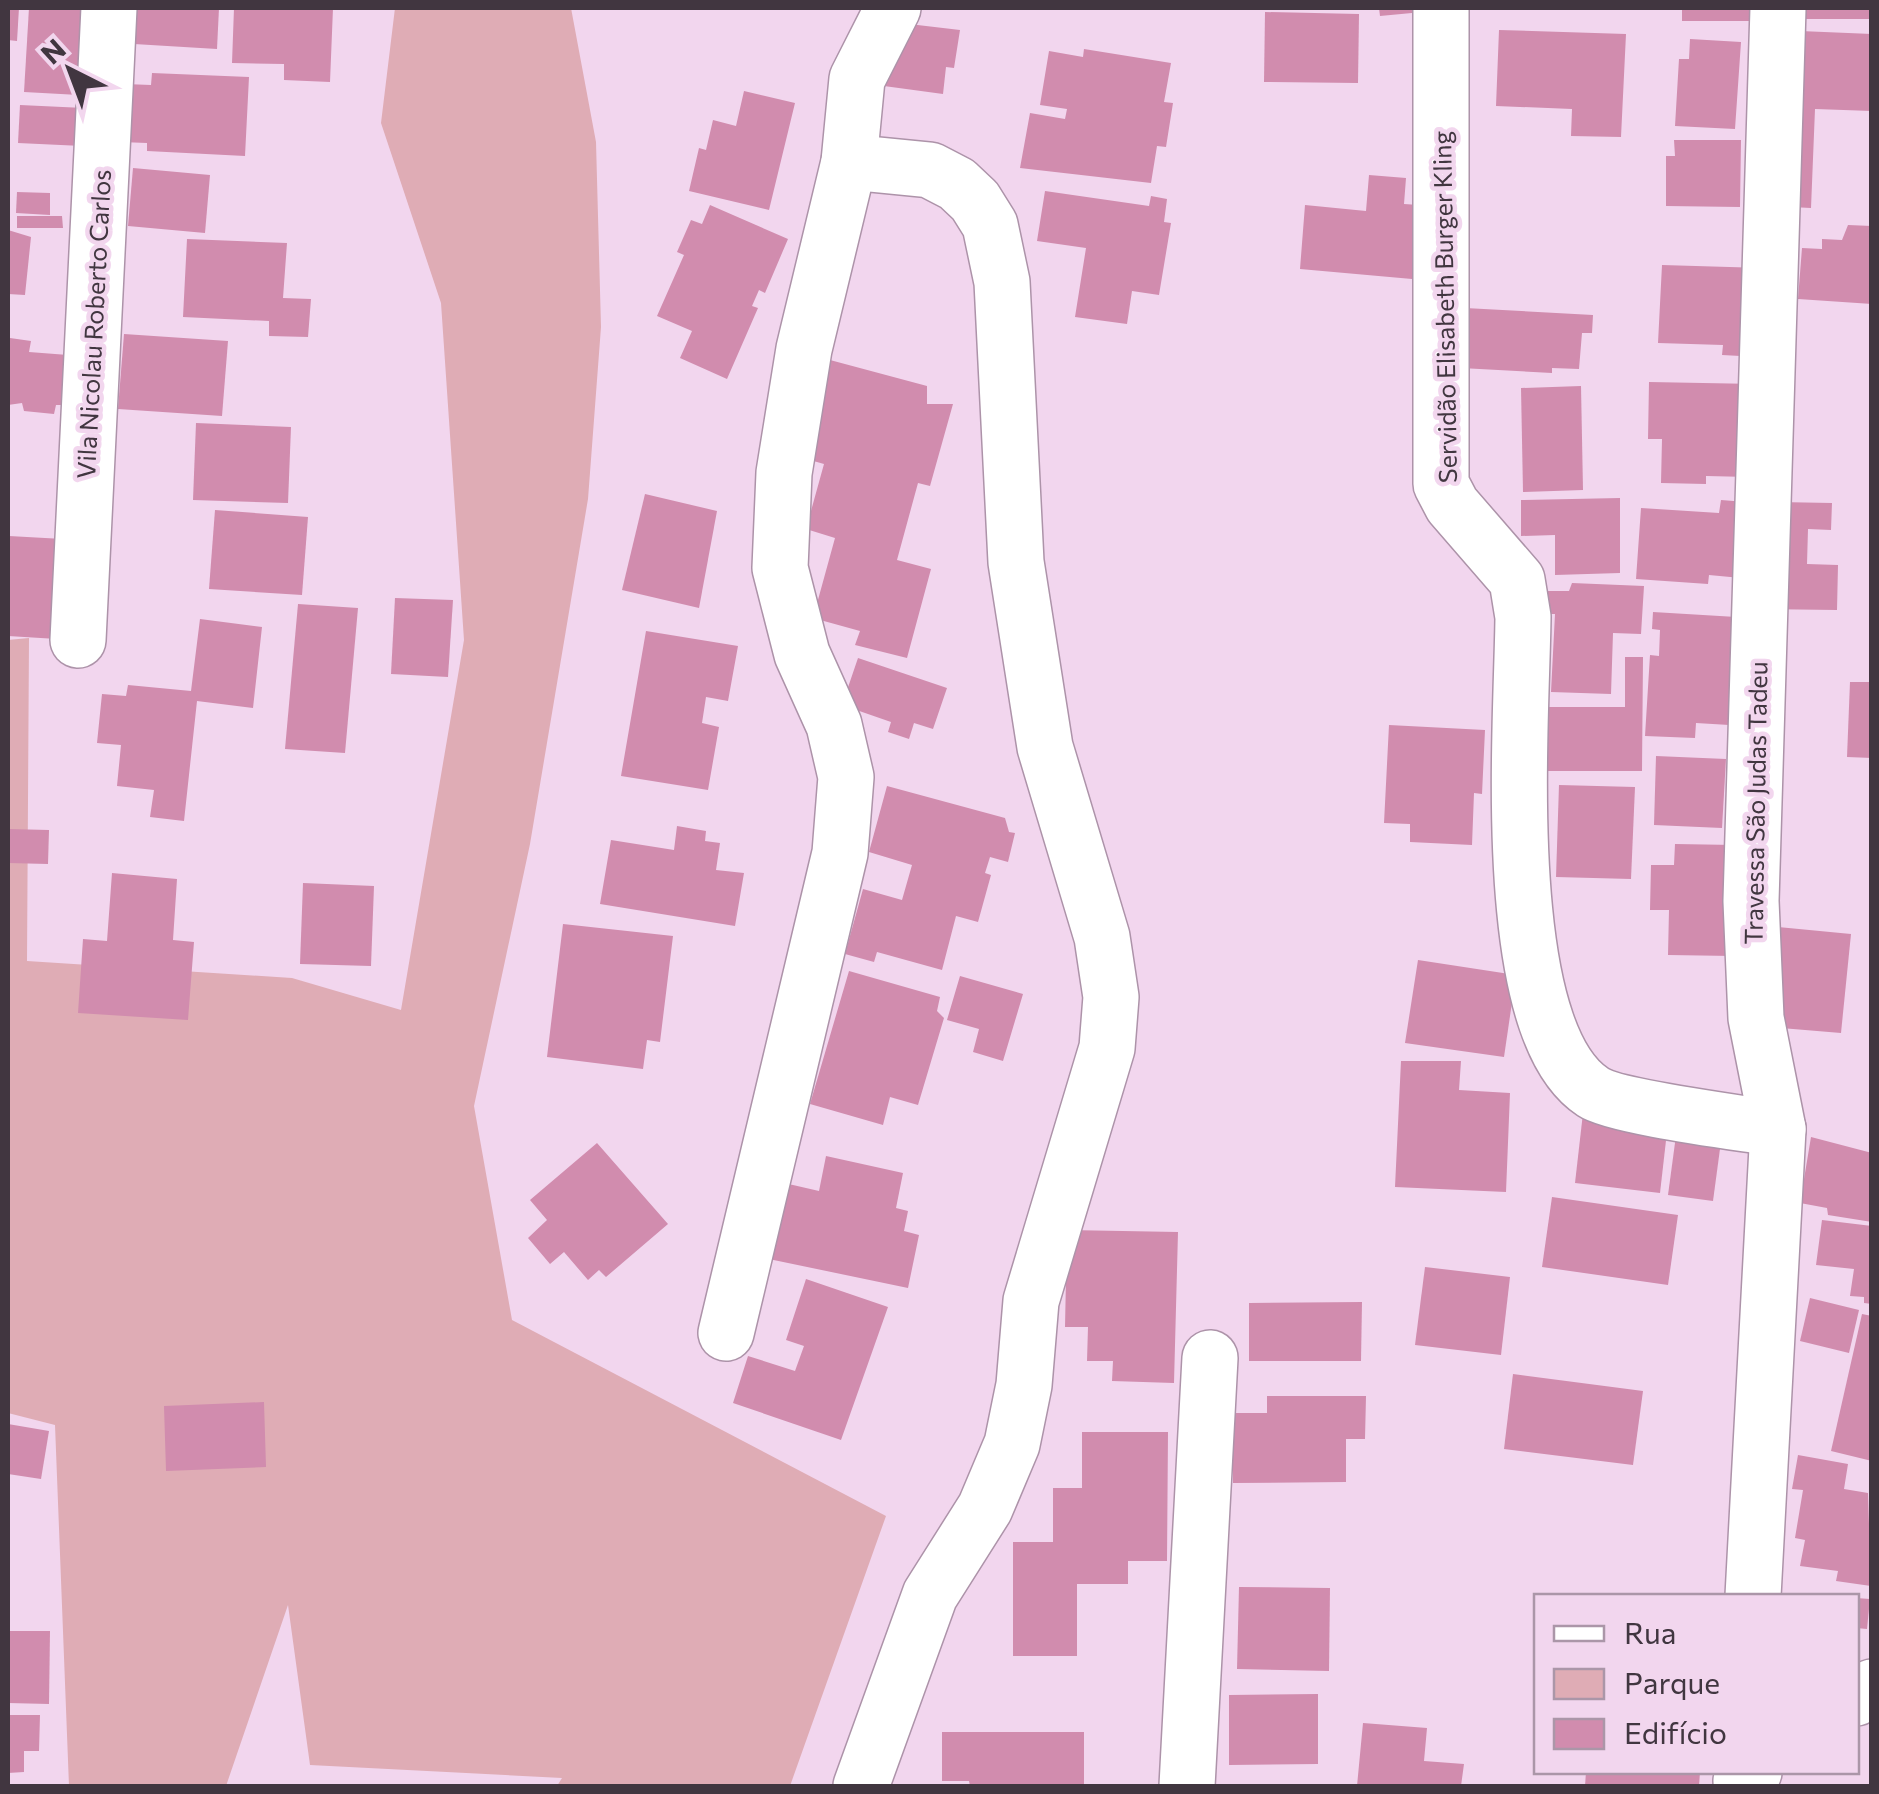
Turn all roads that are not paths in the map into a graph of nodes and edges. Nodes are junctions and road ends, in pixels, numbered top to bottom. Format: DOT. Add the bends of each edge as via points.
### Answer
graph roads {
  1 [pos="108,8"];
  2 [pos="893,8"];
  3 [pos="1441,8"];
  4 [pos="1778,8"];
  5 [pos="849,162"];
  6 [pos="78,640"];
  7 [pos="1778,1129"];
  8 [pos="726,1332"];
  9 [pos="1210,1358"];
  10 [pos="1753,1594"];
  11 [pos="860,1786"];
  12 [pos="1187,1786"];
  1 -- 6 [label="street, Vila Nicolau Roberto Carlos"];
  2 -- 5 [label="street" via="857,79"];
  3 -- 7 [label="street, Servidão Elisabeth Burger Kling" via="1441,484 1516,580 1526,948 1541,1009 1562,1058 1596,1095"];
  4 -- 7 [label="street, Travessa São Judas Tadeu" via="1750,902 1756,1018"];
  5 -- 8 [label="street" via="804,349 784,473 780,568 846,777 840,854"];
  5 -- 11 [label="street" via="930,170 957,184 990,226 1002,282 1016,562 1046,747 1102,937 1111,997 1107,1048 1032,1301 1012,1444 985,1508 930,1596"];
  7 -- 10 [label="street, Travessa São Judas Tadeu"];
  9 -- 12 [label="street"];
}
